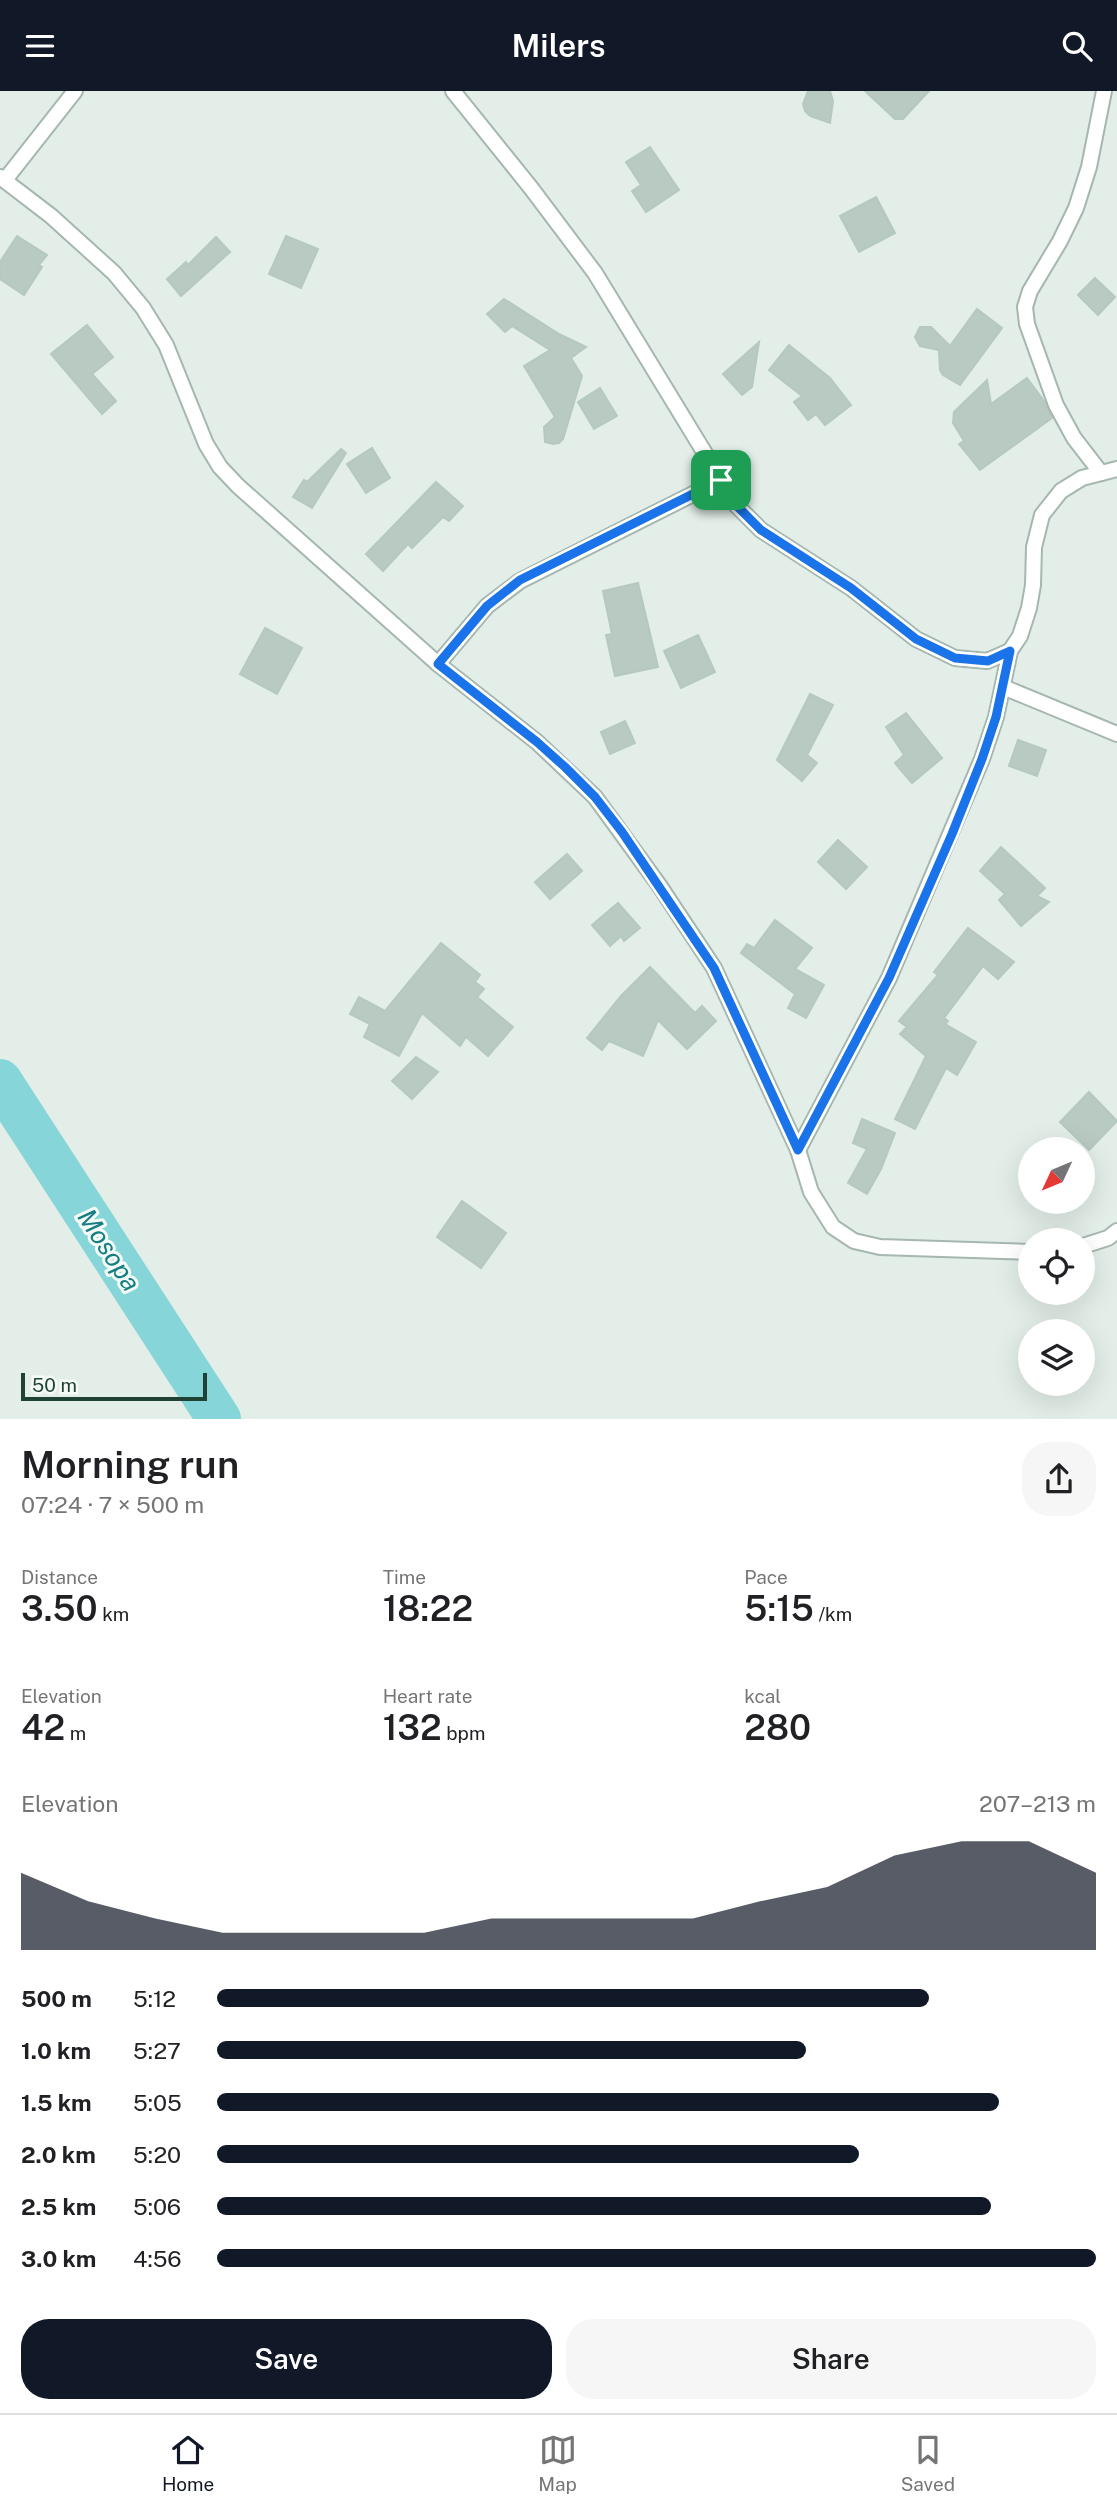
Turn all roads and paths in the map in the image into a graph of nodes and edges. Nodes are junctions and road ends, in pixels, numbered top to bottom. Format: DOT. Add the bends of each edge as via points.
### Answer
graph roads {
  1 [pos="75,91"];
  2 [pos="453,91"];
  3 [pos="1104,91"];
  4 [pos="2,178"];
  5 [pos="1117,469"];
  6 [pos="1101,473"];
  7 [pos="721,480"];
  8 [pos="1010,651"];
  9 [pos="438,664"];
  10 [pos="1003,687"];
  11 [pos="1117,734"];
  12 [pos="798,1150"];
  13 [pos="1117,1231"];
  14 [pos="1095,1242"];
  15 [pos="1018,1252"];
  1 -- 4 [label="lane"];
  2 -- 7 [label="lane" via="595,273"];
  3 -- 6 [label="lane" via="1076,208 1025,307 1056,405 1073,439"];
  4 -- 9 [label="lane" via="114,273 143,308 166,345 220,467"];
  5 -- 6 [label="lane"];
  6 -- 8 [label="lane" via="1060,491 1042,515 1029,608"];
  7 -- 8 [label="lane" via="737,506 761,530 851,588 916,639 955,658 988,661"];
  7 -- 9 [label="lane" via="520,580 487,606"];
  8 -- 10 [label="lane"];
  9 -- 12 [label="lane" via="565,767 622,832 714,968"];
  10 -- 11 [label="lane"];
  10 -- 12 [label="lane" via="982,759 889,978"];
  12 -- 15 [label="lane" via="811,1192 833,1227 854,1241 880,1247"];
  13 -- 14 [label="lane"];
}
